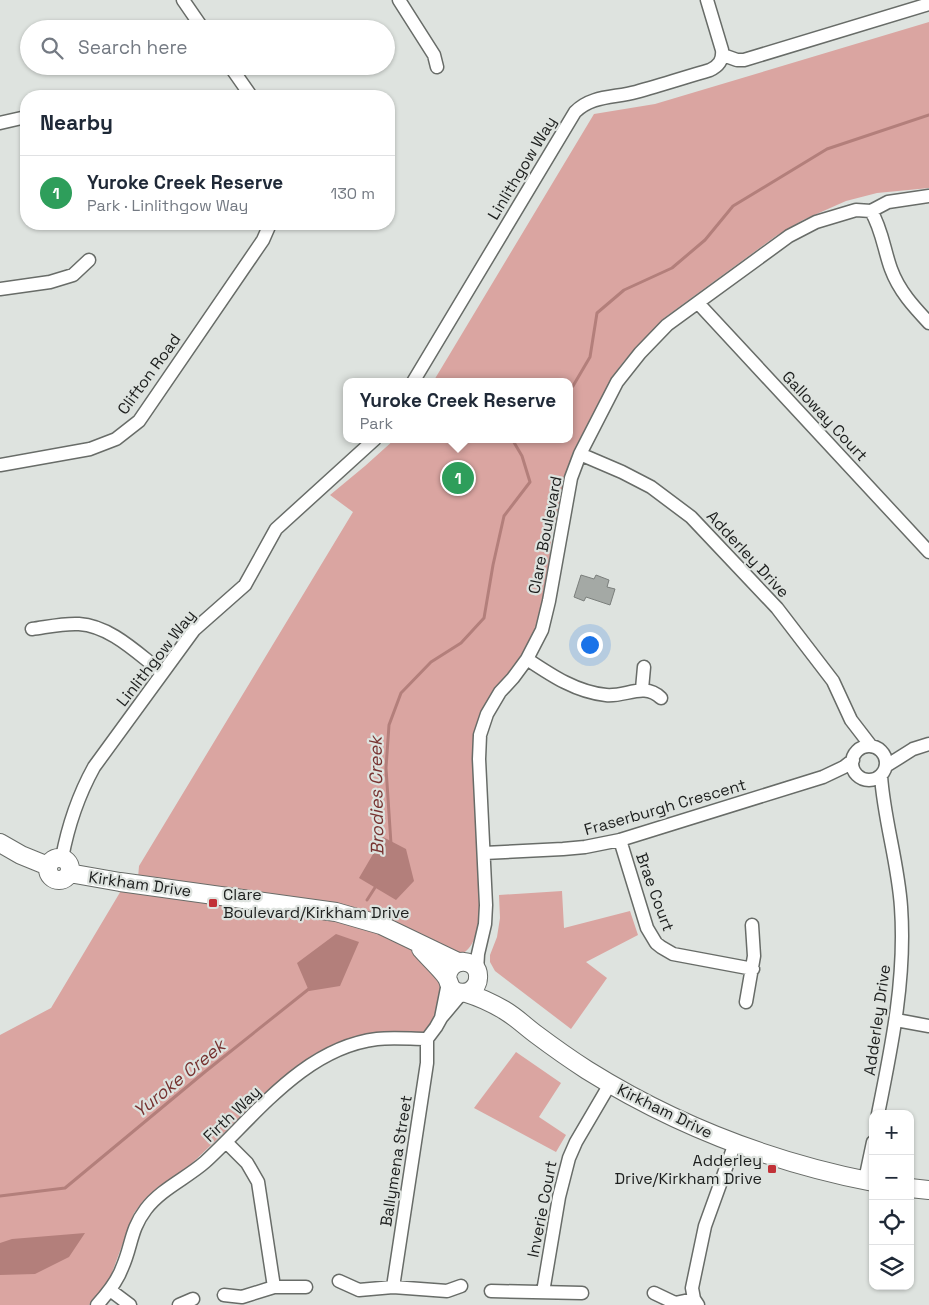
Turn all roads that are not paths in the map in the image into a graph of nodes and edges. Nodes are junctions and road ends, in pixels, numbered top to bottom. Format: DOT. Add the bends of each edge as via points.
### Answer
graph roads {
  1 [pos="183,0"];
  2 [pos="399,0"];
  3 [pos="707,0"];
  4 [pos="929,4"];
  5 [pos="197,20"];
  6 [pos="723,55"];
  7 [pos="437,67"];
  8 [pos="236,75"];
  9 [pos="247,90"];
  10 [pos="20,118"];
  11 [pos="0,123"];
  12 [pos="929,196"];
  13 [pos="871,211"];
  14 [pos="267,230"];
  15 [pos="89,260"];
  16 [pos="0,289"];
  17 [pos="698,303"];
  18 [pos="929,323"];
  19 [pos="415,378"];
  20 [pos="370,443"];
  21 [pos="580,454"];
  22 [pos="0,465"];
  23 [pos="929,552"];
  24 [pos="32,629"];
  25 [pos="526,659"];
  26 [pos="644,667"];
  27 [pos="162,672"];
  28 [pos="642,689"];
  29 [pos="660,698"];
  30 [pos="851,720"];
  31 [pos="929,744"];
  32 [pos="876,749"];
  33 [pos="913,749"];
  34 [pos="854,756"];
  35 [pos="884,771"];
  36 [pos="823,777"];
  37 [pos="863,778"];
  38 [pos="884,812"];
  39 [pos="620,840"];
  40 [pos="0,843"];
  41 [pos="484,853"];
  42 [pos="60,866"];
  43 [pos="752,925"];
  44 [pos="481,939"];
  45 [pos="413,942"];
  46 [pos="460,962"];
  47 [pos="753,969"];
  48 [pos="478,973"];
  49 [pos="448,980"];
  50 [pos="464,993"];
  51 [pos="746,1002"];
  52 [pos="505,1010"];
  53 [pos="441,1018"];
  54 [pos="896,1020"];
  55 [pos="929,1026"];
  56 [pos="426,1039"];
  57 [pos="610,1084"];
  58 [pos="879,1110"];
  59 [pos="226,1142"];
  60 [pos="735,1143"];
  61 [pos="869,1181"];
  62 [pos="914,1188"];
  63 [pos="929,1190"];
  64 [pos="339,1281"];
  65 [pos="461,1286"];
  66 [pos="306,1287"];
  67 [pos="393,1287"];
  68 [pos="274,1288"];
  69 [pos="110,1290"];
  70 [pos="491,1291"];
  71 [pos="543,1292"];
  72 [pos="582,1293"];
  73 [pos="654,1294"];
  74 [pos="224,1295"];
  75 [pos="192,1299"];
  76 [pos="696,1302"];
  77 [pos="97,1305"];
  78 [pos="130,1305"];
  79 [pos="179,1305"];
  1 -- 5 [label="street"];
  2 -- 7 [label="street" via="434,55"];
  3 -- 6 [label="street"];
  4 -- 6 [label="street" via="744,60"];
  6 -- 19 [label="street, Linlithgow Way" via="718,66 710,70 633,93 598,99 575,112"];
  8 -- 9 [label="street"];
  10 -- 11 [label="street"];
  12 -- 13 [label="street, Clare Boulevard" via="888,202"];
  13 -- 17 [label="street, Clare Boulevard" via="856,210 816,222 789,236"];
  13 -- 18 [label="street" via="878,222 891,270 905,296"];
  14 -- 22 [label="street, Clifton Road" via="138,421 116,439 90,449"];
  15 -- 16 [label="street" via="73,275 50,282"];
  17 -- 21 [label="street, Clare Boulevard" via="668,326 628,367"];
  17 -- 23 [label="street, Galloway Court"];
  20 -- 27 [label="street, Linlithgow Way" via="282,521 245,585 194,630"];
  21 -- 25 [label="street, Clare Boulevard" via="571,478 542,630"];
  21 -- 30 [label="street, Adderley Drive" via="652,487 691,517 777,608 833,681"];
  24 -- 27 [label="street" via="91,625 116,638"];
  25 -- 28 [label="street" via="559,680 596,694 618,695"];
  25 -- 41 [label="street, Clare Boulevard" via="490,706 480,735"];
  26 -- 28 [label="street"];
  27 -- 42 [label="street, Linlithgow Way" via="86,783 65,838"];
  28 -- 29 [label="street"];
  30 -- 32 [label="street, Adderley Drive"];
  30 -- 34 [label="street, Adderley Drive"];
  31 -- 33 [label="street"];
  32 -- 33 [label="street"];
  32 -- 34 [label="street" via="865,746"];
  32 -- 35 [label="street" via="886,760"];
  33 -- 35 [label="street"];
  34 -- 36 [label="street, Fraserburgh Crescent" via="844,767"];
  34 -- 37 [label="street" via="854,771"];
  35 -- 37 [label="street" via="873,780"];
  35 -- 38 [label="street, Adderley Drive"];
  36 -- 37 [label="street, Fraserburgh Crescent"];
  36 -- 39 [label="street, Fraserburgh Crescent"];
  37 -- 38 [label="street, Adderley Drive"];
  38 -- 54 [label="street, Adderley Drive" via="897,868 902,913 902,962"];
  39 -- 41 [label="street, Fraserburgh Crescent" via="585,847"];
  39 -- 47 [label="street, Brae Court" via="647,928 656,943 674,954"];
  40 -- 42 [label="street, Kirkham Drive" via="15,852"];
  41 -- 44 [label="street, Clare Boulevard" via="486,915"];
  42 -- 45 [label="street, Kirkham Drive" via="120,882 336,912 381,926"];
  43 -- 47 [label="street"];
  44 -- 46 [label="street, Clare Boulevard"];
  44 -- 48 [label="street, Clare Boulevard"];
  45 -- 46 [label="street, Kirkham Drive"];
  45 -- 49 [label="street, Kirkham Drive"];
  46 -- 48 [label="street" via="470,964"];
  46 -- 49 [label="street" via="450,968"];
  47 -- 51 [label="street"];
  48 -- 50 [label="street" via="477,984"];
  48 -- 52 [label="street, Kirkham Drive"];
  49 -- 50 [label="street" via="454,990"];
  49 -- 53 [label="street"];
  50 -- 52 [label="street, Kirkham Drive"];
  50 -- 53 [label="street"];
  52 -- 57 [label="street, Kirkham Drive"];
  53 -- 56 [label="street"];
  54 -- 55 [label="street"];
  54 -- 58 [label="street, Adderley Drive"];
  56 -- 59 [label="street, Firth Way" via="378,1039 343,1048 309,1065"];
  56 -- 67 [label="street, Ballymena Street" via="428,1063"];
  57 -- 60 [label="street, Kirkham Drive" via="683,1122"];
  57 -- 71 [label="street, Inverie Court" via="569,1158"];
  59 -- 68 [label="street" via="247,1163 258,1182"];
  59 -- 69 [label="street, Firth Way" via="194,1172 148,1207 135,1226 122,1268"];
  60 -- 61 [label="street, Kirkham Drive" via="814,1169"];
  60 -- 76 [label="street" via="705,1226 692,1288"];
  62 -- 63 [label="street"];
  64 -- 67 [label="street" via="359,1290"];
  65 -- 67 [label="street" via="447,1291"];
  66 -- 68 [label="street"];
  68 -- 74 [label="street" via="242,1297"];
  69 -- 77 [label="street, Firth Way"];
  69 -- 78 [label="street"];
  70 -- 71 [label="street"];
  71 -- 72 [label="street"];
  73 -- 76 [label="street" via="675,1303"];
  75 -- 79 [label="street"];
}
